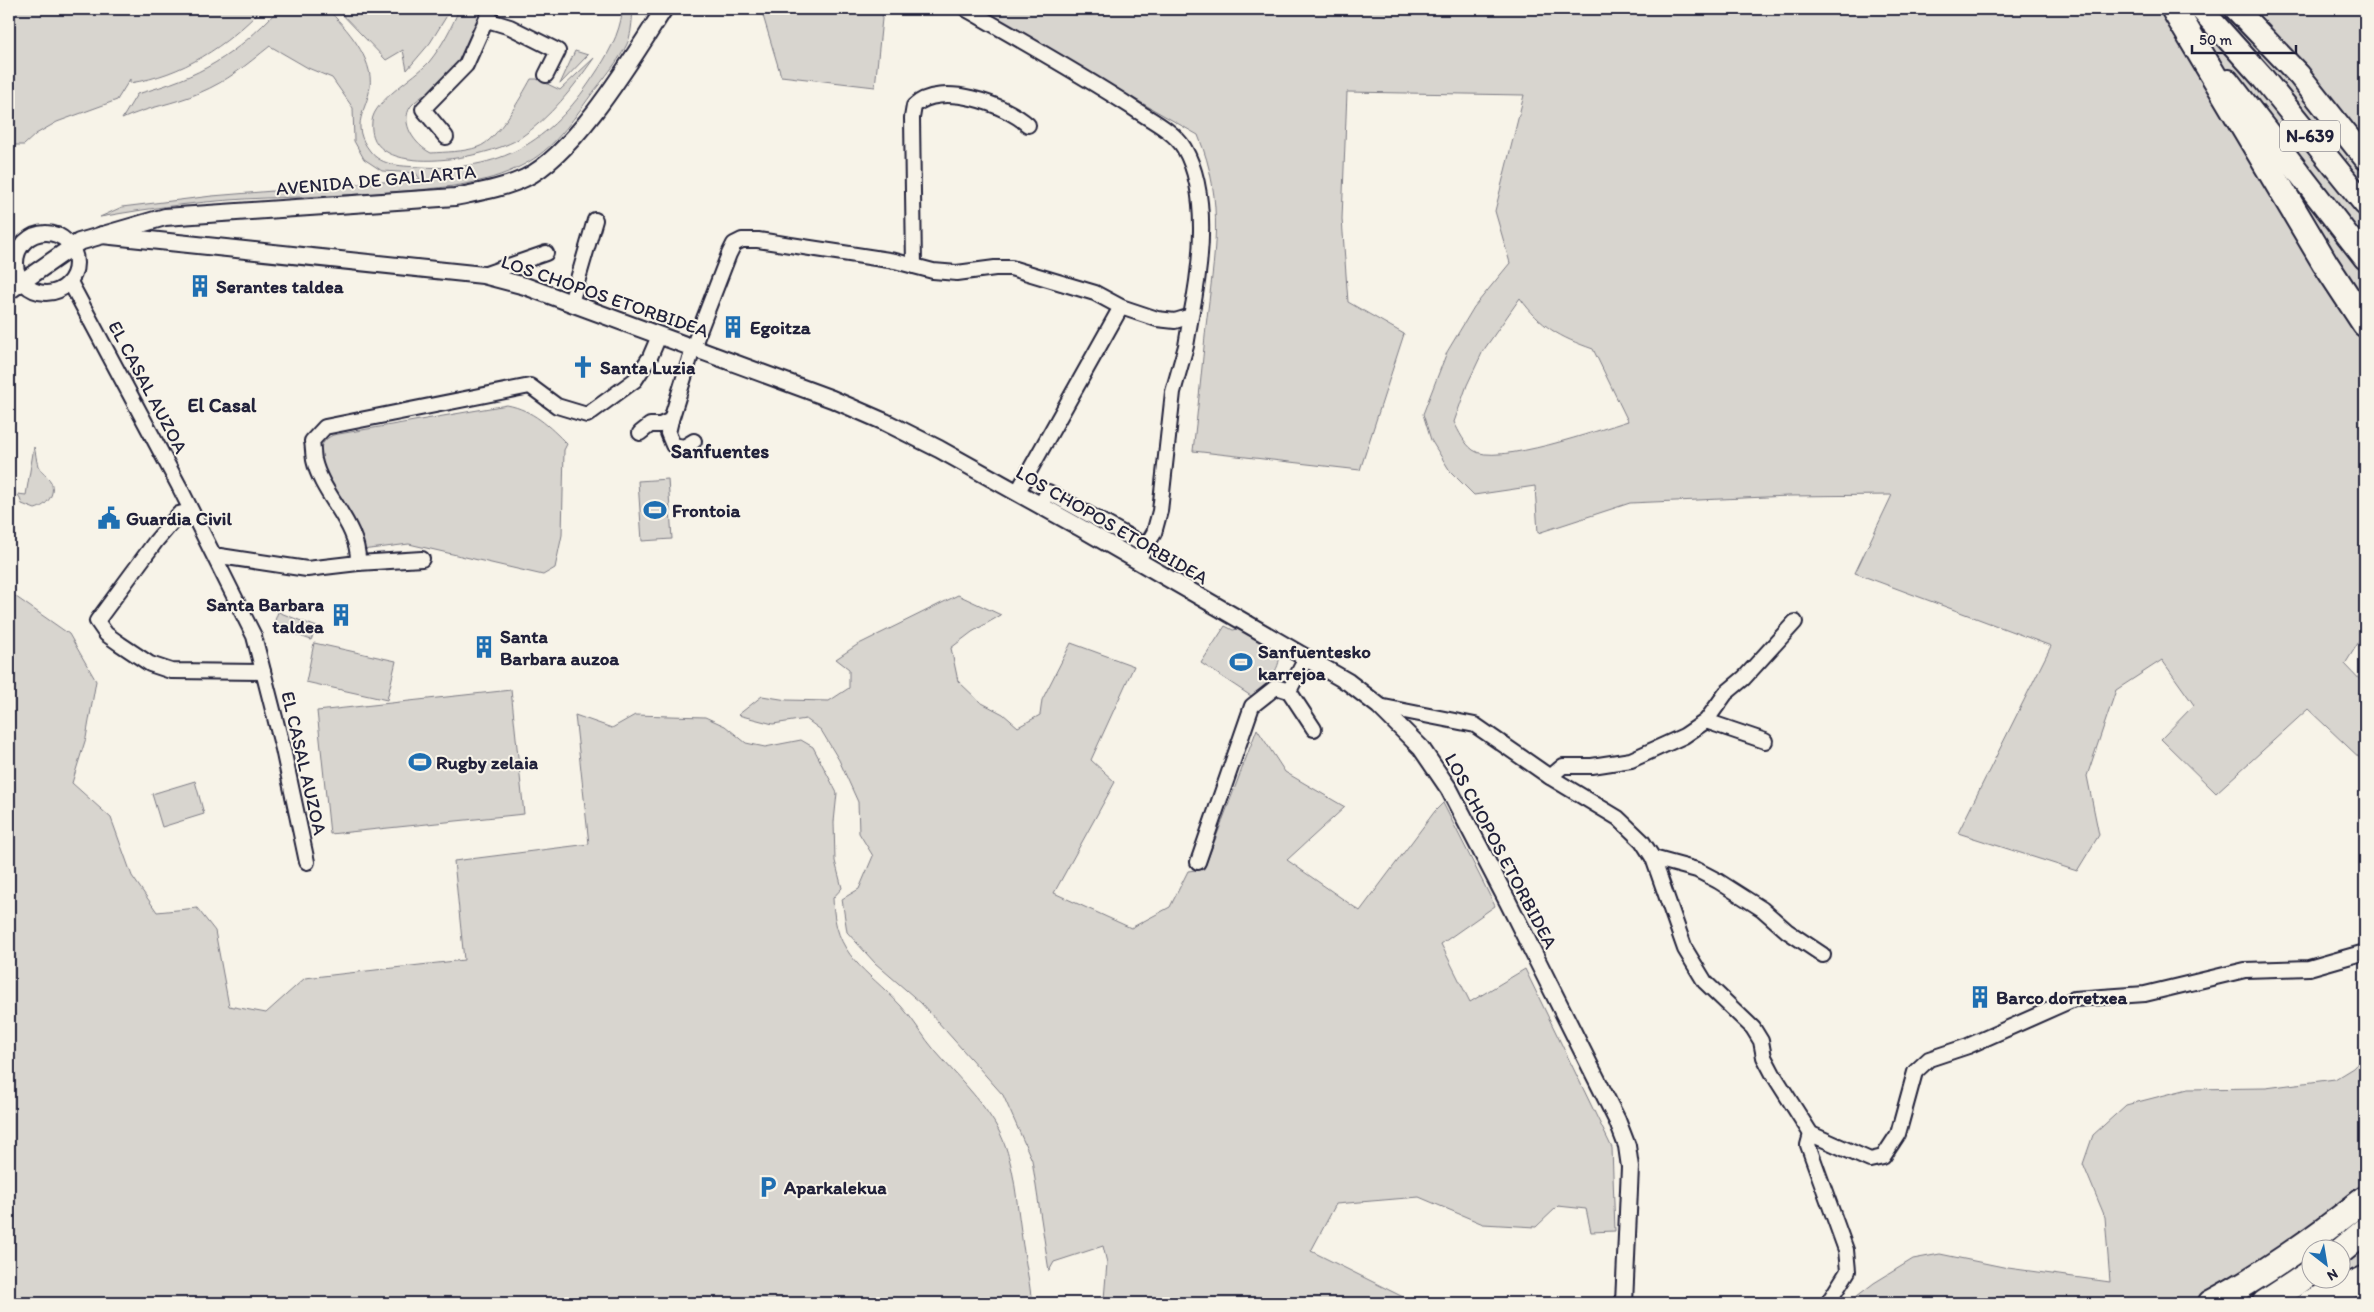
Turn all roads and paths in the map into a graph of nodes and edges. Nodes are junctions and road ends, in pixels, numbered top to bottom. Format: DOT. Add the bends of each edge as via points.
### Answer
graph roads {
  1 [pos="664,9"];
  2 [pos="966,9"];
  3 [pos="2174,9"];
  4 [pos="2201,9"];
  5 [pos="2236,9"];
  6 [pos="489,14"];
  7 [pos="546,75"];
  8 [pos="1028,125"];
  9 [pos="446,137"];
  10 [pos="2365,158"];
  11 [pos="2365,204"];
  12 [pos="165,218"];
  13 [pos="595,220"];
  14 [pos="102,235"];
  15 [pos="174,244"];
  16 [pos="72,246"];
  17 [pos="546,253"];
  18 [pos="2365,258"];
  19 [pos="914,266"];
  20 [pos="483,275"];
  21 [pos="70,282"];
  22 [pos="15,286"];
  23 [pos="572,303"];
  24 [pos="1121,307"];
  25 [pos="1191,316"];
  26 [pos="2365,324"];
  27 [pos="659,336"];
  28 [pos="693,348"];
  29 [pos="671,420"];
  30 [pos="640,433"];
  31 [pos="694,441"];
  32 [pos="1017,493"];
  33 [pos="1040,506"];
  34 [pos="190,511"];
  35 [pos="1146,546"];
  36 [pos="215,557"];
  37 [pos="422,559"];
  38 [pos="1137,561"];
  39 [pos="358,563"];
  40 [pos="1795,622"];
  41 [pos="1306,658"];
  42 [pos="263,672"];
  43 [pos="1289,691"];
  44 [pos="1379,706"];
  45 [pos="1706,721"];
  46 [pos="1314,728"];
  47 [pos="1765,741"];
  48 [pos="1550,777"];
  49 [pos="1653,858"];
  50 [pos="307,862"];
  51 [pos="1198,862"];
  52 [pos="2365,952"];
  53 [pos="1823,954"];
  54 [pos="1811,1134"];
  55 [pos="2365,1184"];
  56 [pos="2365,1199"];
  57 [pos="2365,1231"];
  58 [pos="2352,1242"];
  59 [pos="2271,1267"];
  60 [pos="2302,1279"];
  61 [pos="2365,1279"];
  62 [pos="1624,1303"];
  63 [pos="1828,1303"];
  64 [pos="2211,1303"];
  65 [pos="2265,1303"];
  66 [pos="2310,1303"];
  1 -- 12 [label="street, AVENIDA DE GALLARTA" via="569,143 545,166 524,178 456,197"];
  2 -- 25 [label="street" via="1102,88 1166,131 1182,146 1193,166 1201,225 1196,294"];
  3 -- 18 [label="highway"];
  3 -- 26 [label="highway"];
  4 -- 11 [label="highway, N-639" via="2262,77"];
  5 -- 10 [label="highway" via="2299,75"];
  6 -- 7 [label="street" via="558,51"];
  6 -- 9 [label="street" via="466,65 423,109"];
  8 -- 19 [label="street" via="998,107 968,97 929,96 914,106"];
  12 -- 14 [label="street, AVENIDA DE GALLARTA"];
  12 -- 15 [label="street"];
  13 -- 23 [label="street"];
  14 -- 15 [label="street, LOS CHOPOS ETORBIDEA"];
  14 -- 16 [label="street, AVENIDA DE GALLARTA"];
  15 -- 20 [label="street, LOS CHOPOS ETORBIDEA"];
  16 -- 21 [label="street" via="77,265"];
  16 -- 22 [label="street, AVENIDA DE GALLARTA"];
  16 -- 22 [label="street" via="66,239 47,232 29,238 17,254"];
  17 -- 20 [label="street"];
  19 -- 24 [label="street" via="958,273 1011,268 1095,294"];
  19 -- 28 [label="street" via="742,240 734,244 720,274"];
  20 -- 23 [label="street, LOS CHOPOS ETORBIDEA"];
  21 -- 22 [label="street" via="63,288 46,293"];
  21 -- 34 [label="street, EL CASAL AUZOA"];
  23 -- 27 [label="street, LOS CHOPOS ETORBIDEA"];
  24 -- 25 [label="street" via="1157,319 1175,321"];
  24 -- 32 [label="street"];
  25 -- 35 [label="street" via="1172,400 1160,511 1154,533"];
  27 -- 28 [label="street, LOS CHOPOS ETORBIDEA"];
  27 -- 39 [label="street" via="635,380 587,415 558,406 530,386 325,427 312,441 314,461 355,541"];
  28 -- 29 [label="street"];
  28 -- 32 [label="street, LOS CHOPOS ETORBIDEA" via="885,422"];
  29 -- 30 [label="street" via="650,425"];
  29 -- 31 [label="street" via="668,433 673,445 684,447"];
  32 -- 33 [label="street, LOS CHOPOS ETORBIDEA"];
  33 -- 35 [label="street" via="1048,492"];
  33 -- 38 [label="street, LOS CHOPOS ETORBIDEA"];
  34 -- 36 [label="street, EL CASAL AUZOA"];
  34 -- 42 [label="street, EL CASAL AUZOA" via="179,514 159,537 97,622 106,634 150,664 171,671"];
  35 -- 38 [label="street"];
  36 -- 39 [label="street" via="307,569"];
  36 -- 42 [label="street, EL CASAL AUZOA" via="254,636"];
  37 -- 39 [label="street"];
  38 -- 41 [label="street, LOS CHOPOS ETORBIDEA"];
  40 -- 45 [label="street" via="1726,693"];
  41 -- 43 [label="street"];
  41 -- 44 [label="street, LOS CHOPOS ETORBIDEA" via="1348,682"];
  42 -- 50 [label="street, EL CASAL AUZOA"];
  43 -- 46 [label="street"];
  43 -- 51 [label="street" via="1276,687 1252,706"];
  44 -- 48 [label="street" via="1475,725"];
  44 -- 62 [label="street, LOS CHOPOS ETORBIDEA" via="1421,748 1449,789 1513,911 1627,1146 1630,1166"];
  45 -- 47 [label="street"];
  45 -- 48 [label="street" via="1684,736 1631,760 1564,766"];
  48 -- 49 [label="street" via="1618,818 1642,841"];
  49 -- 53 [label="street" via="1697,870 1718,881"];
  49 -- 54 [label="street" via="1692,962 1705,982 1753,1028 1772,1074"];
  52 -- 54 [label="street" via="2309,968 2244,970 2145,994 2074,998 1968,1046 1928,1059 1916,1072 1898,1134 1883,1157 1870,1160 1859,1157"];
  54 -- 63 [label="street" via="1808,1145 1846,1250 1848,1271"];
  55 -- 59 [label="highway"];
  56 -- 59 [label="highway"];
  57 -- 58 [label="highway"];
  59 -- 64 [label="highway"];
  60 -- 65 [label="highway"];
  61 -- 66 [label="highway"];
}
